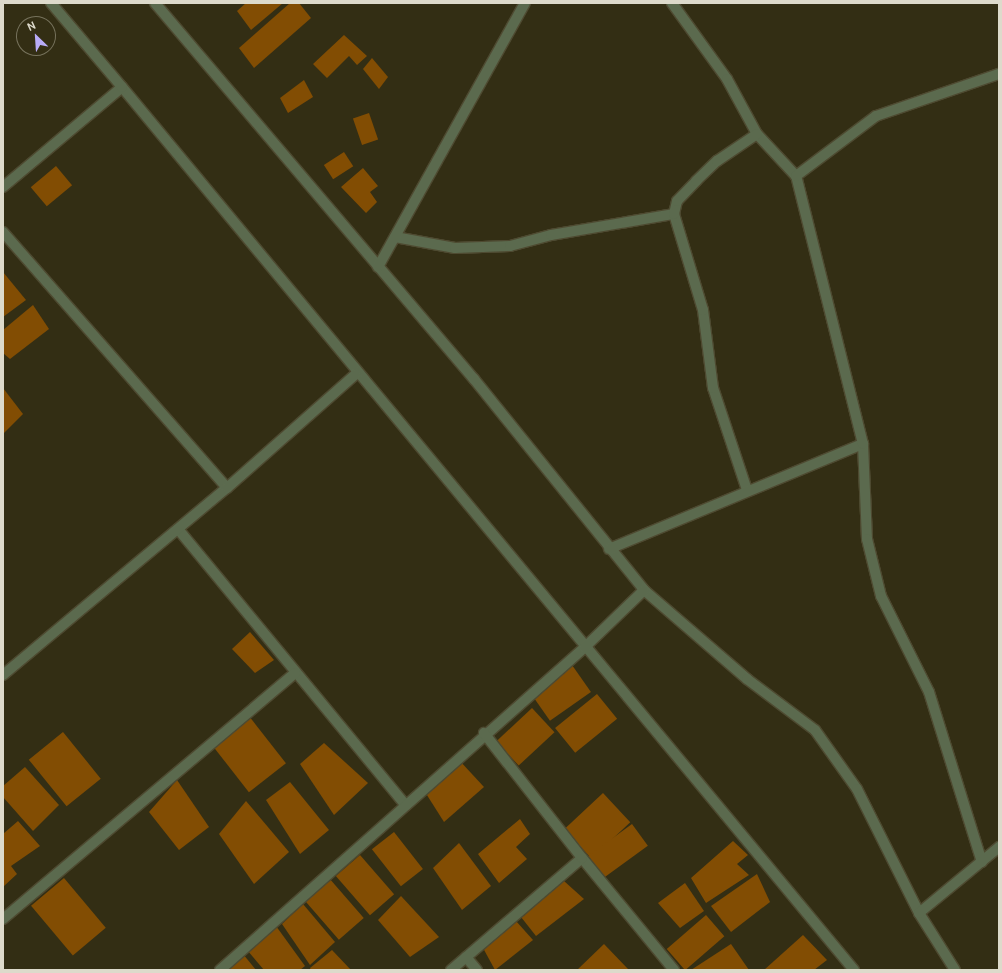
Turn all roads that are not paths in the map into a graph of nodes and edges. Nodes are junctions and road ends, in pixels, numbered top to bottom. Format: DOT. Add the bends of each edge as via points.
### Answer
graph roads {
  1 [pos="51,3"];
  2 [pos="155,3"];
  3 [pos="526,3"];
  4 [pos="672,3"];
  5 [pos="999,74"];
  6 [pos="122,87"];
  7 [pos="757,134"];
  8 [pos="796,176"];
  9 [pos="3,187"];
  10 [pos="674,214"];
  11 [pos="3,232"];
  12 [pos="395,237"];
  13 [pos="378,267"];
  14 [pos="356,374"];
  15 [pos="863,444"];
  16 [pos="227,488"];
  17 [pos="746,490"];
  18 [pos="178,529"];
  19 [pos="609,549"];
  20 [pos="644,590"];
  21 [pos="584,648"];
  22 [pos="295,673"];
  23 [pos="3,675"];
  24 [pos="484,733"];
  25 [pos="405,804"];
  26 [pos="999,847"];
  27 [pos="582,858"];
  28 [pos="982,862"];
  29 [pos="919,912"];
  30 [pos="3,919"];
  31 [pos="466,957"];
  32 [pos="220,970"];
  33 [pos="451,970"];
  34 [pos="477,970"];
  35 [pos="674,970"];
  36 [pos="854,970"];
  37 [pos="955,970"];
  1 -- 6 [label="street"];
  2 -- 13 [label="street"];
  3 -- 12 [label="street"];
  4 -- 7 [label="street" via="727,80"];
  5 -- 8 [label="street" via="876,116"];
  6 -- 9 [label="street"];
  6 -- 14 [label="street"];
  7 -- 8 [label="street"];
  7 -- 10 [label="street" via="717,161 696,181 676,201"];
  8 -- 15 [label="street"];
  10 -- 12 [label="street" via="551,235 510,246 455,248"];
  10 -- 17 [label="street" via="703,310 713,388"];
  11 -- 16 [label="street"];
  12 -- 13 [label="street"];
  13 -- 19 [label="street" via="474,378"];
  14 -- 16 [label="street"];
  14 -- 21 [label="street"];
  15 -- 17 [label="street"];
  15 -- 28 [label="street" via="867,539 881,596 929,692"];
  16 -- 18 [label="street"];
  17 -- 19 [label="street"];
  18 -- 22 [label="street"];
  18 -- 23 [label="street"];
  19 -- 20 [label="street"];
  20 -- 21 [label="street"];
  20 -- 29 [label="street" via="747,678 815,730 857,789"];
  21 -- 24 [label="street"];
  21 -- 36 [label="street"];
  22 -- 25 [label="street"];
  22 -- 30 [label="street"];
  24 -- 25 [label="street"];
  24 -- 27 [label="street"];
  25 -- 32 [label="street"];
  26 -- 28 [label="street"];
  27 -- 31 [label="street"];
  27 -- 35 [label="street"];
  28 -- 29 [label="street"];
  29 -- 37 [label="street"];
  31 -- 33 [label="street"];
  31 -- 34 [label="street"];
}
